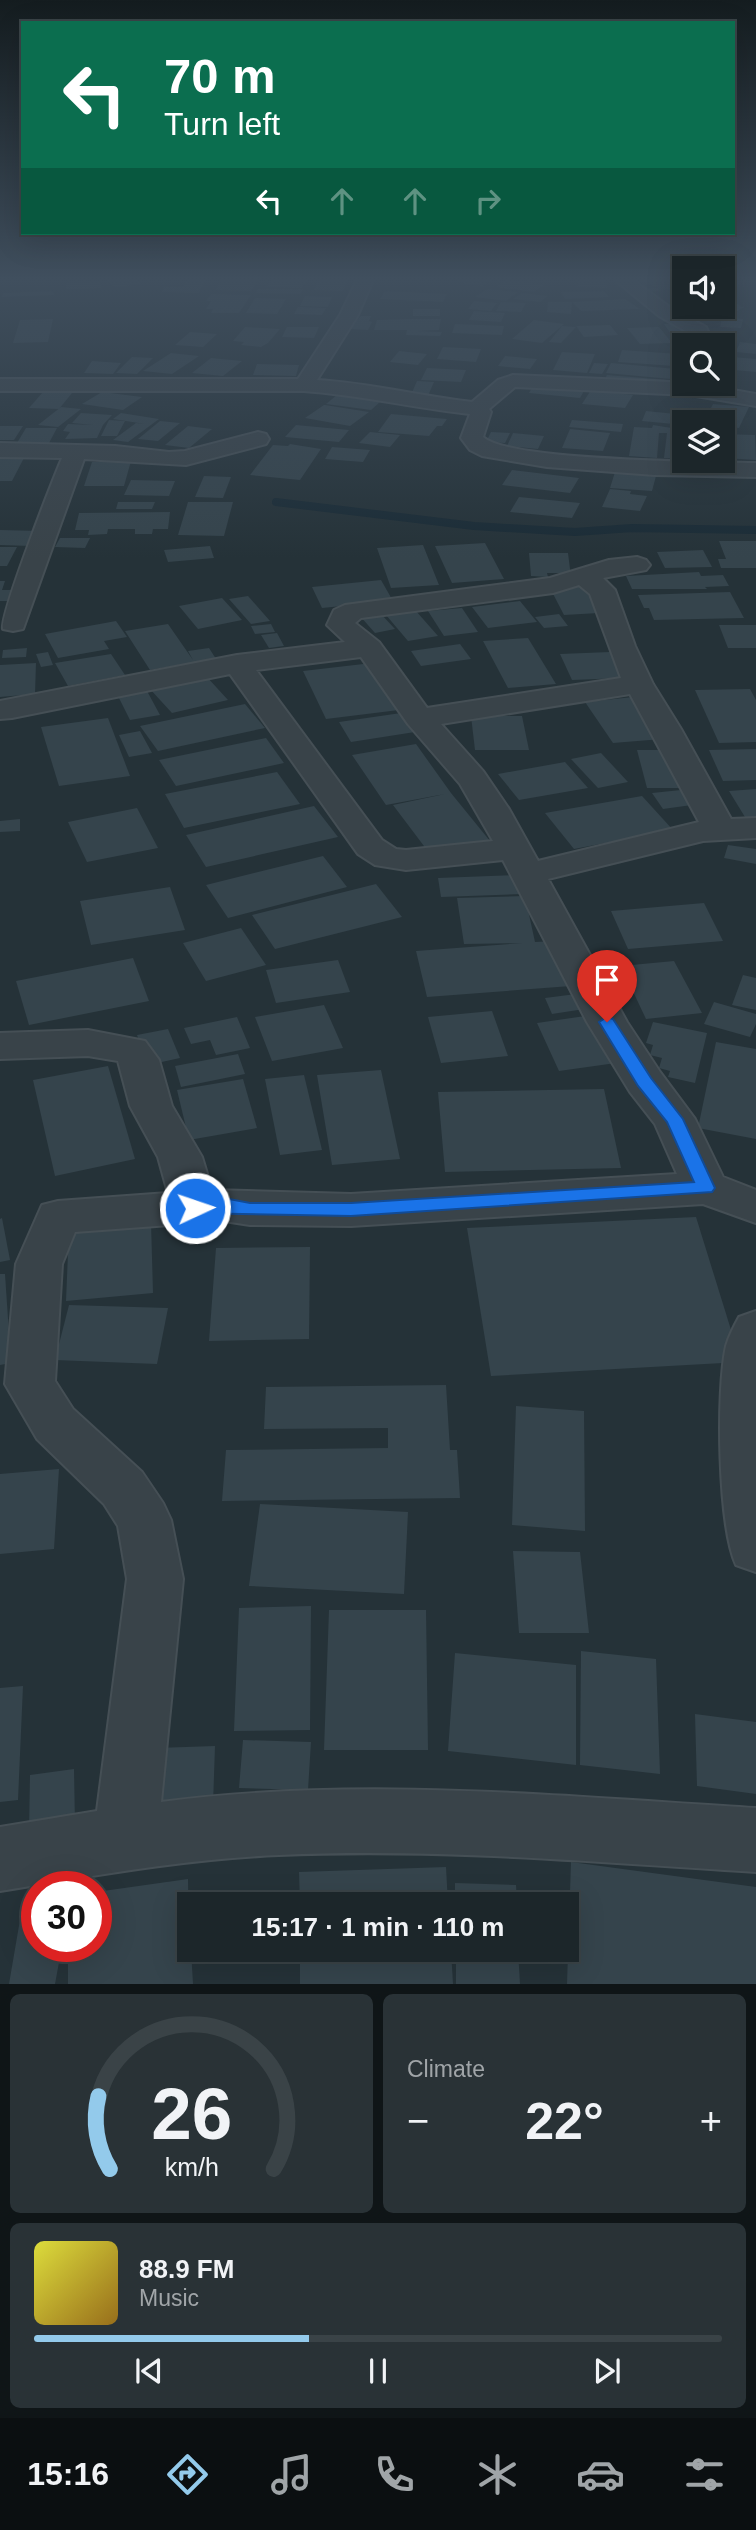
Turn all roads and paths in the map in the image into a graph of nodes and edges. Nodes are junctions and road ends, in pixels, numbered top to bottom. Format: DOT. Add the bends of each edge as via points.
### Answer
graph roads {
  1 [pos="312,373"];
  2 [pos="0,385"];
  3 [pos="304,385"];
  4 [pos="672,385"];
  5 [pos="735,395"];
  6 [pos="756,400"];
  7 [pos="477,409"];
  8 [pos="258,439"];
  9 [pos="0,450"];
  10 [pos="76,452"];
  11 [pos="756,471"];
  12 [pos="637,565"];
  13 [pos="584,578"];
  14 [pos="13,623"];
  15 [pos="369,648"];
  16 [pos="237,664"];
  17 [pos="638,684"];
  18 [pos="0,709"];
  19 [pos="418,718"];
  20 [pos="756,828"];
  21 [pos="720,830"];
  22 [pos="520,861"];
  23 [pos="0,1046"];
  24 [pos="706,1188"];
  25 [pos="756,1207"];
  26 [pos="195,1208"];
  27 [pos="756,1330"];
  28 [pos="756,1548"];
  29 [pos="125,1839"];
  30 [pos="756,1840"];
  31 [pos="0,1858"];
  1 -- 3 [label="street"];
  2 -- 3 [label="street"];
  3 -- 7 [label="street"];
  4 -- 7 [label="street" via="513,381"];
  5 -- 6 [label="street"];
  7 -- 11 [label="street" via="481,412 472,438 490,451 561,461"];
  8 -- 10 [label="street" via="186,458"];
  9 -- 10 [label="street"];
  10 -- 14 [label="street"];
  12 -- 13 [label="street" via="609,568"];
  13 -- 15 [label="street" via="363,609 344,617 341,625"];
  13 -- 17 [label="street" via="602,590"];
  15 -- 16 [label="street"];
  15 -- 19 [label="street"];
  16 -- 18 [label="street"];
  16 -- 22 [label="street" via="370,847 387,858 405,860"];
  17 -- 19 [label="street"];
  17 -- 21 [label="street"];
  19 -- 22 [label="street" via="472,778"];
  20 -- 21 [label="street"];
  21 -- 22 [label="street"];
  22 -- 24 [label="street" via="607,1022 674,1119"];
  23 -- 26 [label="street" via="88,1043 131,1050 139,1060 151,1107 180,1157"];
  24 -- 25 [label="street"];
  24 -- 26 [label="street" via="351,1210"];
  26 -- 29 [label="street" via="58,1217 38,1264 30,1384 55,1424 123,1488 144,1520 155,1579"];
  27 -- 28 [label="street" via="747,1376 751,1521"];
  29 -- 30 [label="street" via="278,1823 426,1823"];
  29 -- 31 [label="street"];
}
